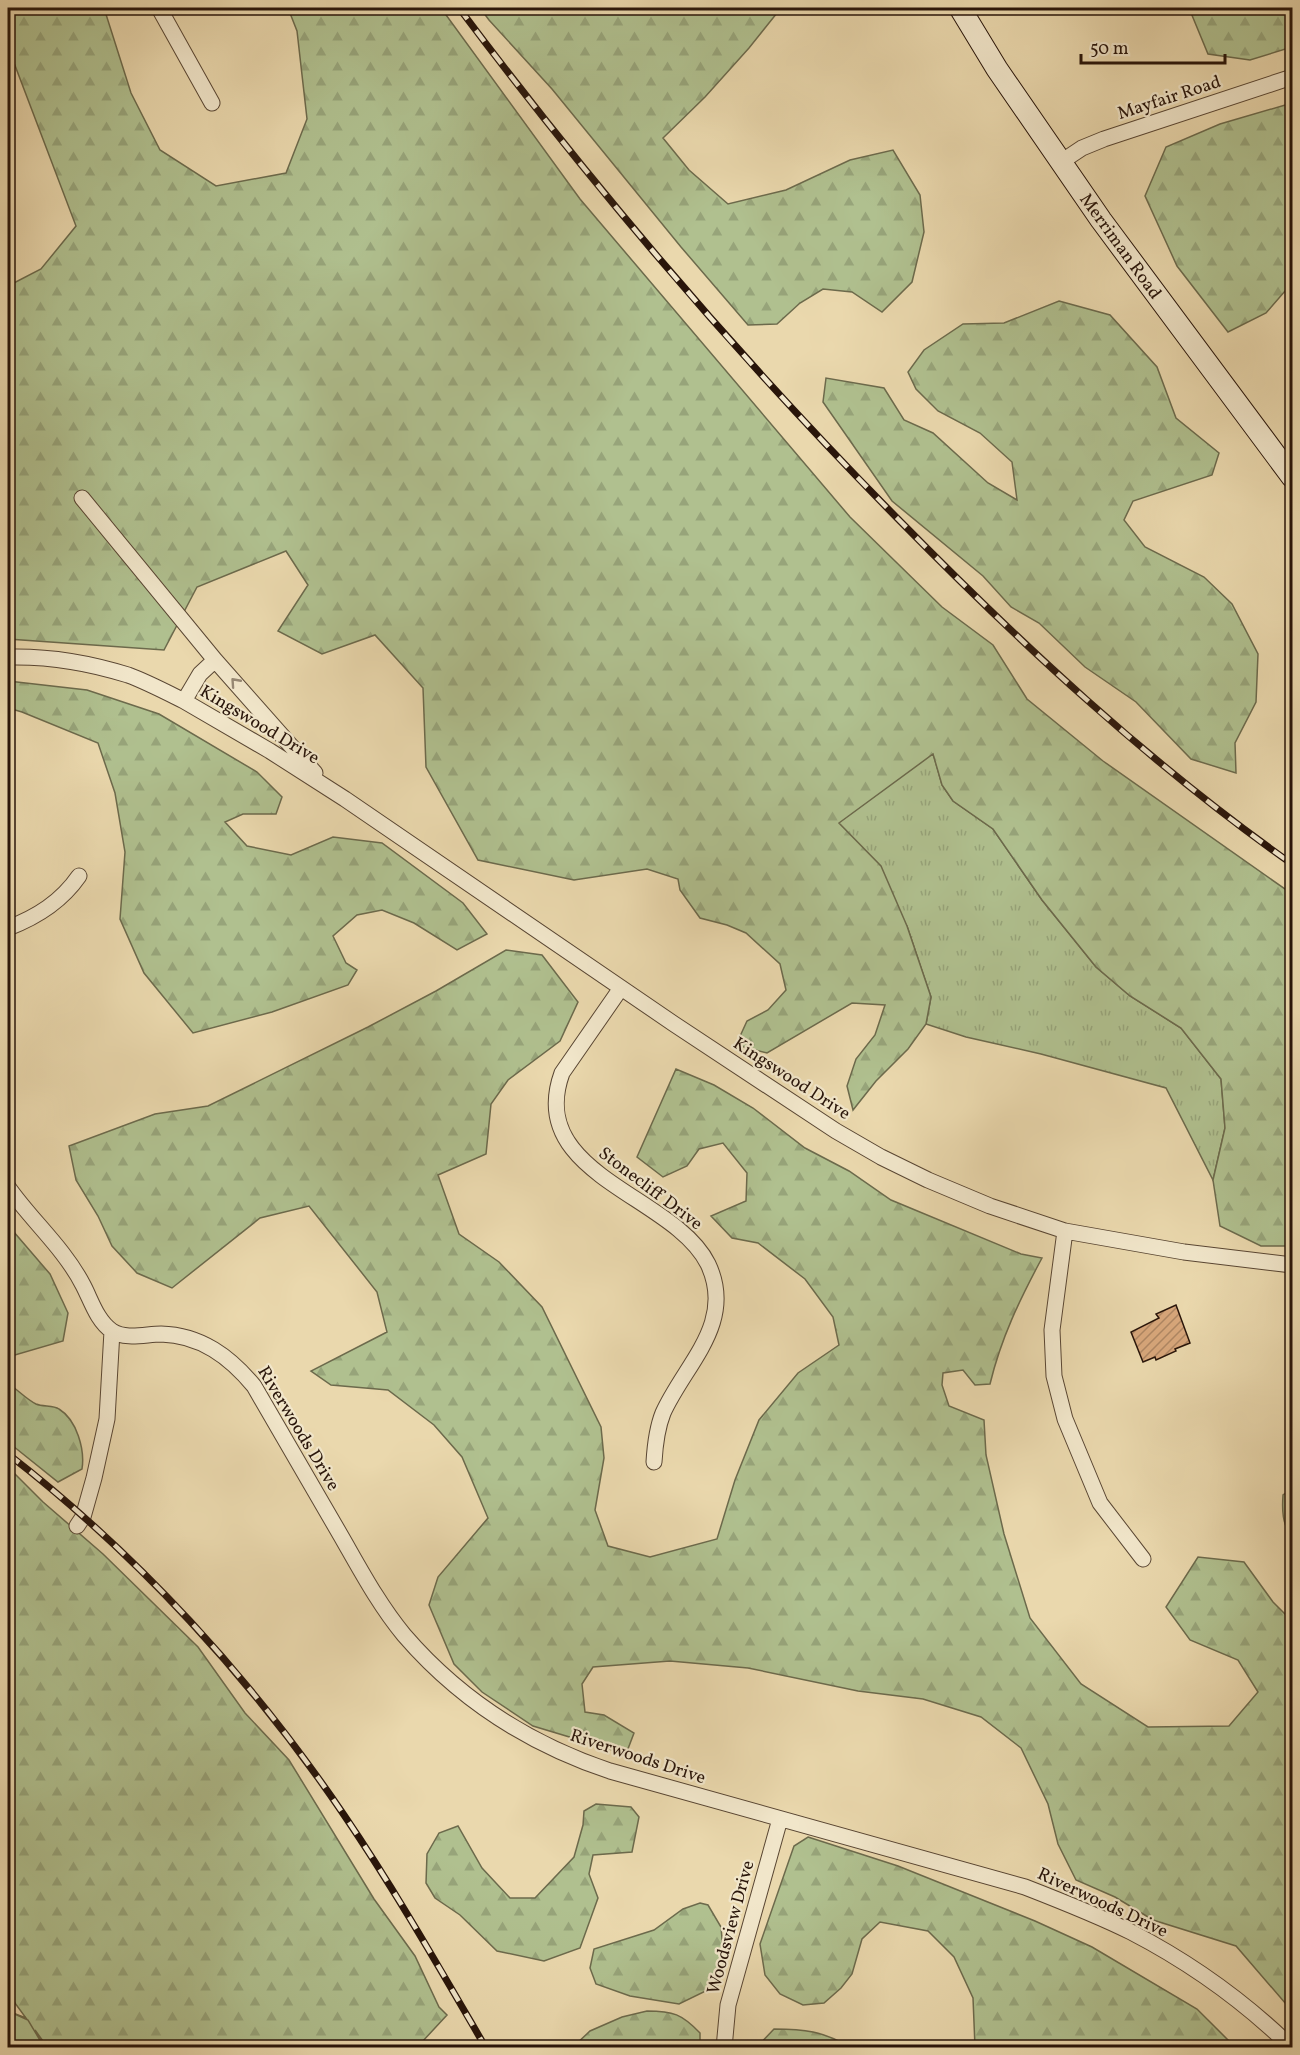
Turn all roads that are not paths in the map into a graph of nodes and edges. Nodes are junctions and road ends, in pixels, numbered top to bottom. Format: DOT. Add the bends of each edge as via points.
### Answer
graph roads {
  1 [pos="159,8"];
  2 [pos="960,8"];
  3 [pos="1293,77"];
  4 [pos="212,103"];
  5 [pos="1061,162"];
  6 [pos="1293,477"];
  7 [pos="82,498"];
  8 [pos="8,657"];
  9 [pos="215,660"];
  10 [pos="184,701"];
  11 [pos="329,789"];
  12 [pos="79,876"];
  13 [pos="8,928"];
  14 [pos="621,988"];
  15 [pos="8,1187"];
  16 [pos="1065,1231"];
  17 [pos="1293,1265"];
  18 [pos="112,1331"];
  19 [pos="654,1462"];
  20 [pos="77,1526"];
  21 [pos="1143,1559"];
  22 [pos="780,1818"];
  23 [pos="724,2048"];
  24 [pos="1292,2048"];
  1 -- 4 [label="street"];
  2 -- 5 [label="main road, Merriman Road"];
  3 -- 5 [label="street, Mayfair Road" via="1104,139"];
  5 -- 6 [label="main road, Merriman Road"];
  7 -- 9 [label="street, Kingswood Drive"];
  8 -- 10 [label="street" via="77,663 129,676"];
  9 -- 10 [label="street, Kingswood Drive" via="200,674"];
  11 -- 9 [label="street, Kingswood Drive, one-way"];
  10 -- 11 [label="street, Kingswood Drive"];
  11 -- 14 [label="street, Kingswood Drive"];
  12 -- 13 [label="street" via="49,908"];
  14 -- 16 [label="street, Kingswood Drive" via="881,1157 990,1206"];
  14 -- 19 [label="street, Stonecliff Drive" via="562,1073 556,1090 562,1129 590,1168 676,1228 700,1251 716,1294 712,1326 704,1344 662,1415"];
  15 -- 18 [label="street" via="63,1254 103,1323"];
  16 -- 17 [label="street, Kingswood Drive" via="1184,1252"];
  16 -- 21 [label="street" via="1052,1329 1054,1376 1065,1419 1100,1503"];
  18 -- 20 [label="street" via="109,1407 94,1478"];
  18 -- 22 [label="street, Riverwoods Drive" via="128,1336 185,1337 221,1353 238,1367 254,1386 377,1599 430,1663 472,1700 538,1742 579,1761"];
  22 -- 23 [label="street, Woodsview Drive" via="728,2005"];
  22 -- 24 [label="street, Riverwoods Drive" via="1025,1887 1079,1908 1132,1932 1183,1962 1241,2003"];
}
